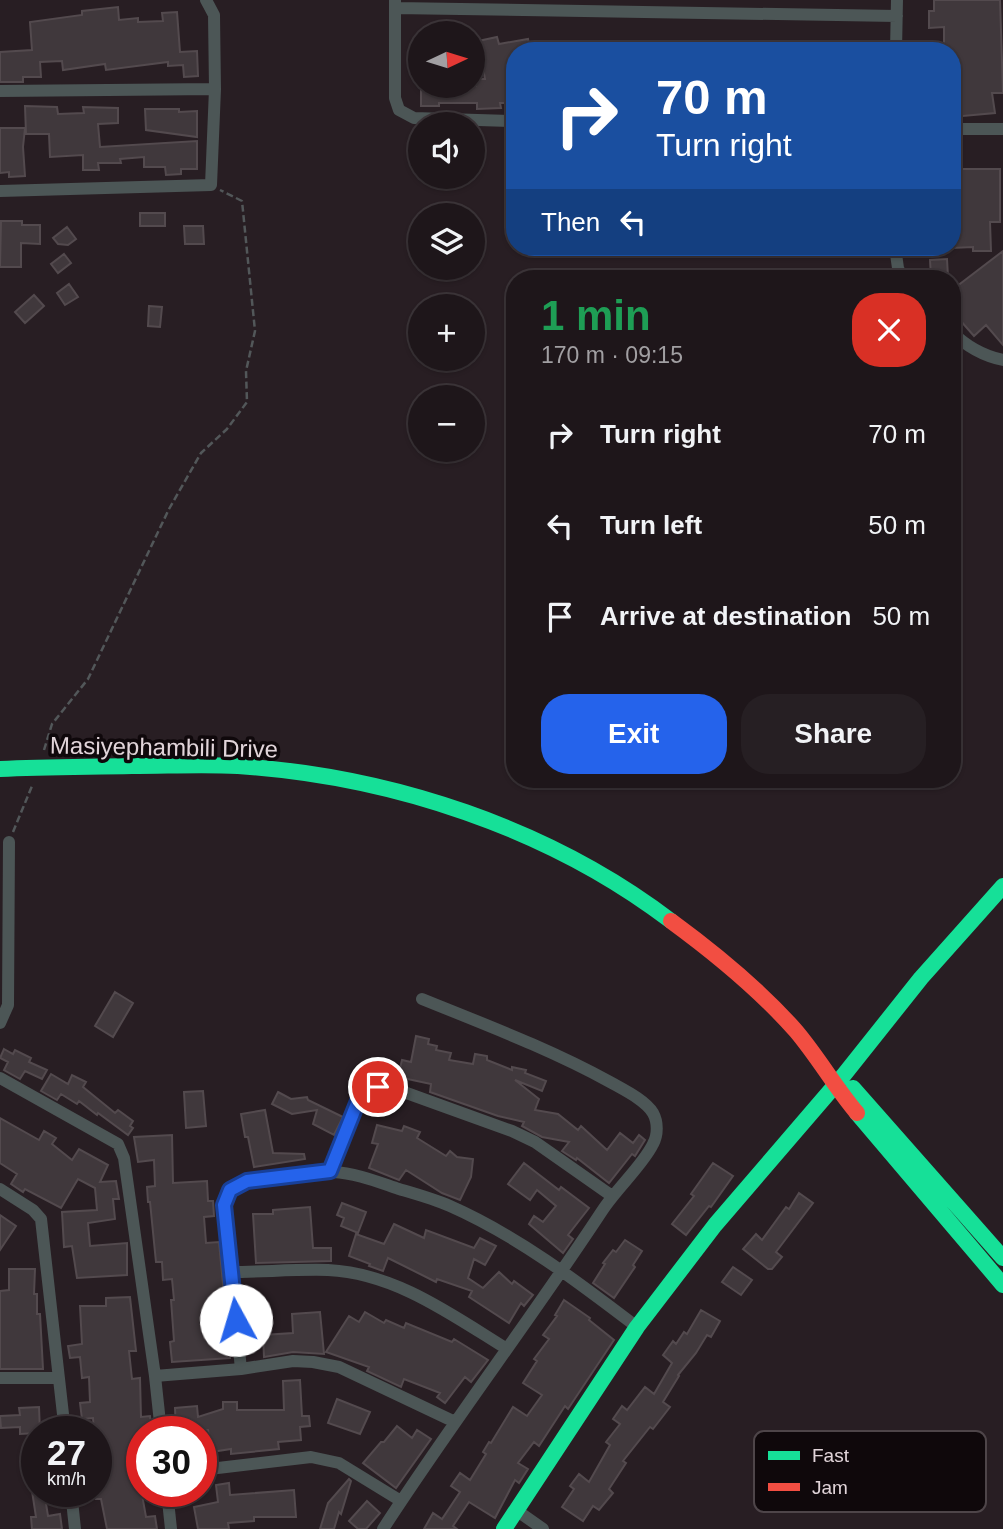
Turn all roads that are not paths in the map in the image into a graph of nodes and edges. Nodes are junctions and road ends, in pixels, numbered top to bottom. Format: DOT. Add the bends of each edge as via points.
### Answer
graph roads {
  1 [pos="206,0"];
  2 [pos="897,0"];
  3 [pos="395,4"];
  4 [pos="897,16"];
  5 [pos="896,42"];
  6 [pos="215,89"];
  7 [pos="0,91"];
  8 [pos="506,121"];
  9 [pos="961,129"];
  10 [pos="1003,129"];
  11 [pos="0,191"];
  12 [pos="961,339"];
  13 [pos="1003,360"];
  14 [pos="0,769"];
  15 [pos="9,842"];
  16 [pos="1003,886"];
  17 [pos="422,999"];
  18 [pos="0,1023"];
  19 [pos="0,1078"];
  20 [pos="838,1081"];
  21 [pos="330,1171"];
  22 [pos="0,1189"];
  23 [pos="612,1196"];
  24 [pos="1003,1258"];
  25 [pos="563,1270"];
  26 [pos="231,1272"];
  27 [pos="1003,1285"];
  28 [pos="637,1327"];
  29 [pos="506,1349"];
  30 [pos="241,1369"];
  31 [pos="155,1376"];
  32 [pos="0,1378"];
  33 [pos="59,1378"];
  34 [pos="63,1416"];
  35 [pos="159,1416"];
  36 [pos="455,1422"];
  37 [pos="217,1468"];
  38 [pos="401,1501"];
  39 [pos="73,1507"];
  40 [pos="169,1507"];
  41 [pos="516,1510"];
  42 [pos="75,1529"];
  43 [pos="171,1529"];
  44 [pos="383,1529"];
  45 [pos="504,1529"];
  46 [pos="543,1529"];
  1 -- 6 [label="street" via="214,15"];
  2 -- 4 [label="street"];
  3 -- 4 [label="street"];
  3 -- 8 [label="street" via="395,98 399,110 414,118"];
  4 -- 5 [label="street"];
  6 -- 7 [label="street"];
  6 -- 11 [label="street" via="211,185"];
  9 -- 10 [label="street"];
  12 -- 13 [label="street" via="982,354"];
  14 -- 20 [label="main road, Masiyephambili Drive" via="248,767 385,789 482,817 614,881 673,919 761,996"];
  15 -- 18 [label="street" via="8,1005"];
  16 -- 20 [label="main road"];
  17 -- 23 [label="street" via="546,1048 648,1107 657,1128 653,1145"];
  19 -- 31 [label="street" via="118,1144 124,1158"];
  20 -- 24 [label="main road, Masiyephambili Drive"];
  20 -- 27 [label="main road, Masiyephambili Drive"];
  20 -- 28 [label="main road" via="715,1225"];
  21 -- 23 [label="street" via="362,1094 390,1087 536,1142"];
  21 -- 25 [label="street" via="446,1204"];
  21 -- 26 [label="street" via="247,1181 230,1190 224,1205"];
  22 -- 33 [label="street" via="41,1219"];
  23 -- 25 [label="street"];
  25 -- 28 [label="street"];
  25 -- 29 [label="street"];
  26 -- 29 [label="street" via="328,1270 372,1277 406,1290"];
  26 -- 30 [label="street"];
  28 -- 41 [label="main road"];
  29 -- 36 [label="street"];
  30 -- 31 [label="street"];
  30 -- 36 [label="street" via="293,1361 339,1367"];
  31 -- 35 [label="street"];
  32 -- 33 [label="street"];
  33 -- 34 [label="street"];
  36 -- 38 [label="street"];
  37 -- 38 [label="street" via="311,1457 339,1463"];
  38 -- 44 [label="street"];
  39 -- 42 [label="street"];
  40 -- 43 [label="street"];
  41 -- 45 [label="main road"];
  41 -- 46 [label="street"];
}
